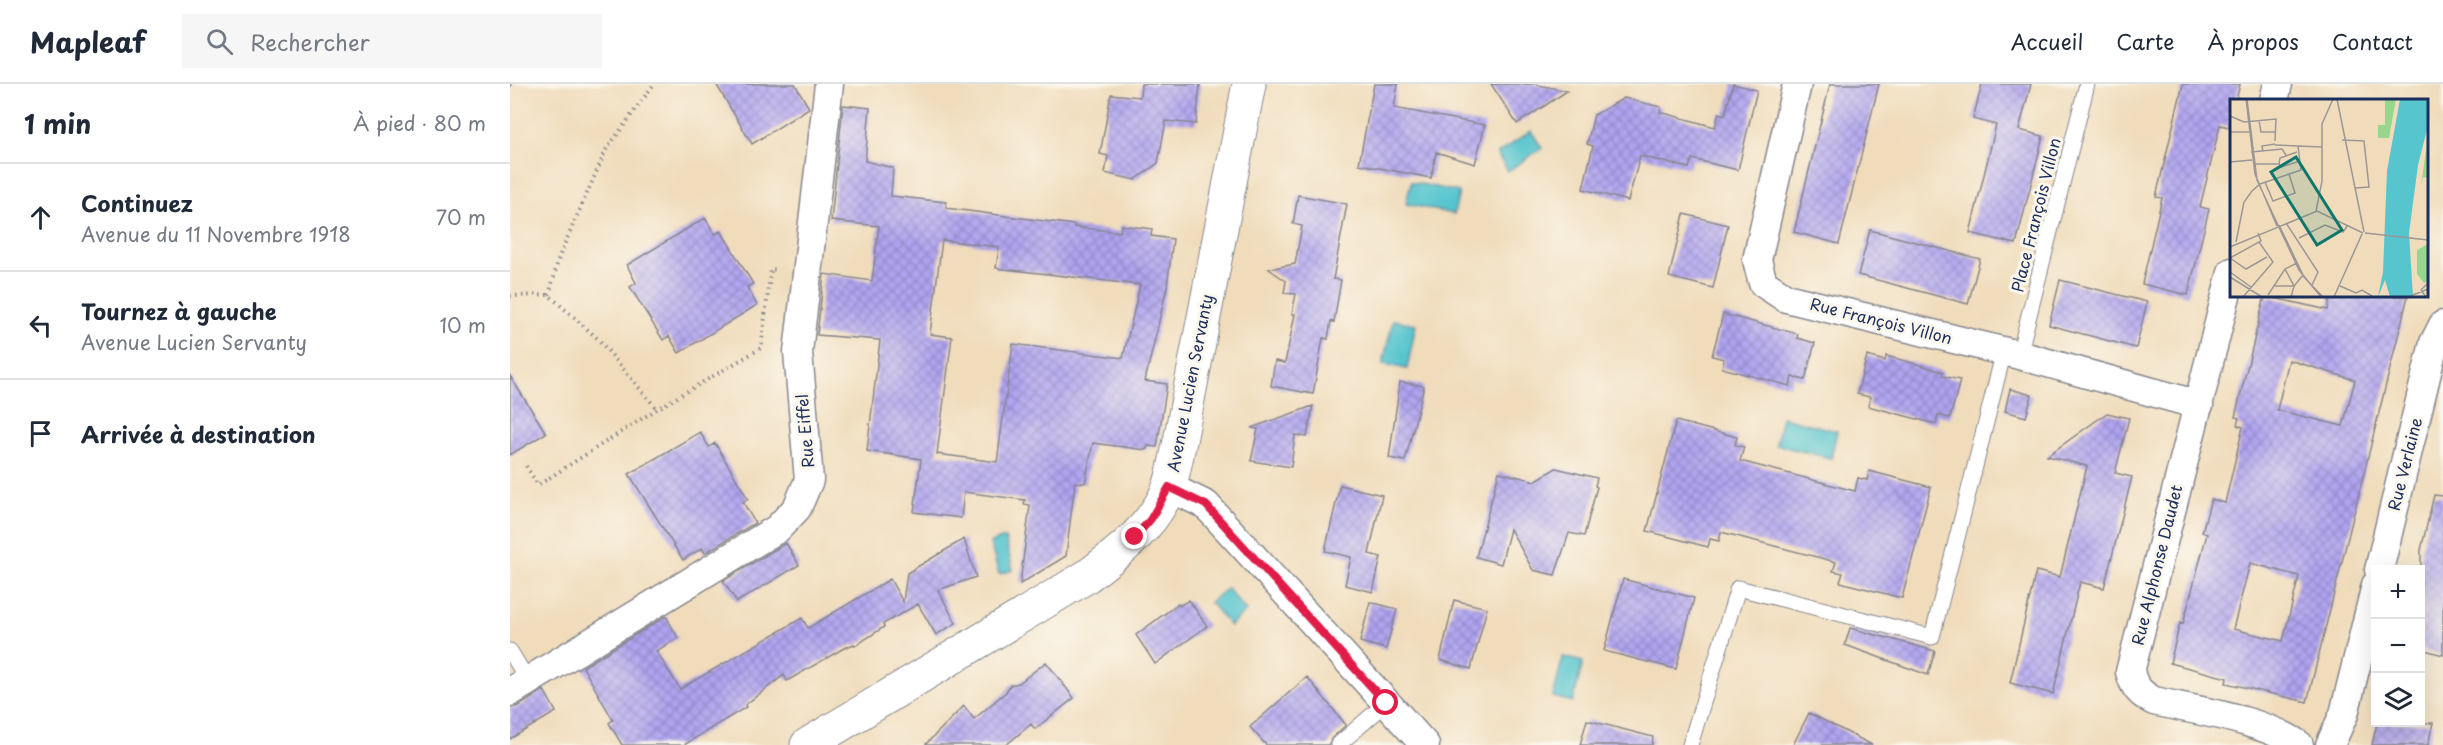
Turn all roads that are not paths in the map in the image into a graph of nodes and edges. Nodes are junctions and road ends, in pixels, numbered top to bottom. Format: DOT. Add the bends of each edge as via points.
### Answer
graph roads {
  1 [pos="829,84"];
  2 [pos="1249,84"];
  3 [pos="1797,84"];
  4 [pos="2087,84"];
  5 [pos="2278,84"];
  6 [pos="2274,99"];
  7 [pos="2230,280"];
  8 [pos="2443,325"];
  9 [pos="2012,353"];
  10 [pos="2199,405"];
  11 [pos="1169,487"];
  12 [pos="2380,565"];
  13 [pos="2371,605"];
  14 [pos="510,651"];
  15 [pos="519,686"];
  16 [pos="1386,703"];
  17 [pos="807,745"];
  18 [pos="1338,745"];
  19 [pos="1425,745"];
  20 [pos="1690,745"];
  21 [pos="2300,745"];
  22 [pos="2330,745"];
  1 -- 15 [label="street, Rue Eiffel" via="798,352 809,480 797,508 777,529"];
  2 -- 11 [label="street, Avenue Lucien Servanty"];
  3 -- 9 [label="street, Rue François Villon" via="1757,260 1763,283 1786,298"];
  4 -- 9 [label="lane, Place François Villon"];
  5 -- 6 [label="street"];
  7 -- 10 [label="street, Rue Alphonse Daudet"];
  8 -- 12 [label="street, Rue Verlaine" via="2434,343"];
  9 -- 10 [label="street, Rue François Villon"];
  9 -- 20 [label="lane, Place François Villon" via="1932,637 1738,588"];
  10 -- 21 [label="street, Rue Alphonse Daudet" via="2130,672 2133,683 2141,694 2154,701 2264,727"];
  11 -- 16 [label="street" via="1206,505"];
  11 -- 17 [label="street, Avenue Lucien Servanty" via="1135,537 1086,577"];
  13 -- 22 [label="street" via="2344,714"];
  14 -- 15 [label="lane"];
  16 -- 18 [label="lane"];
  16 -- 19 [label="street"];
}
